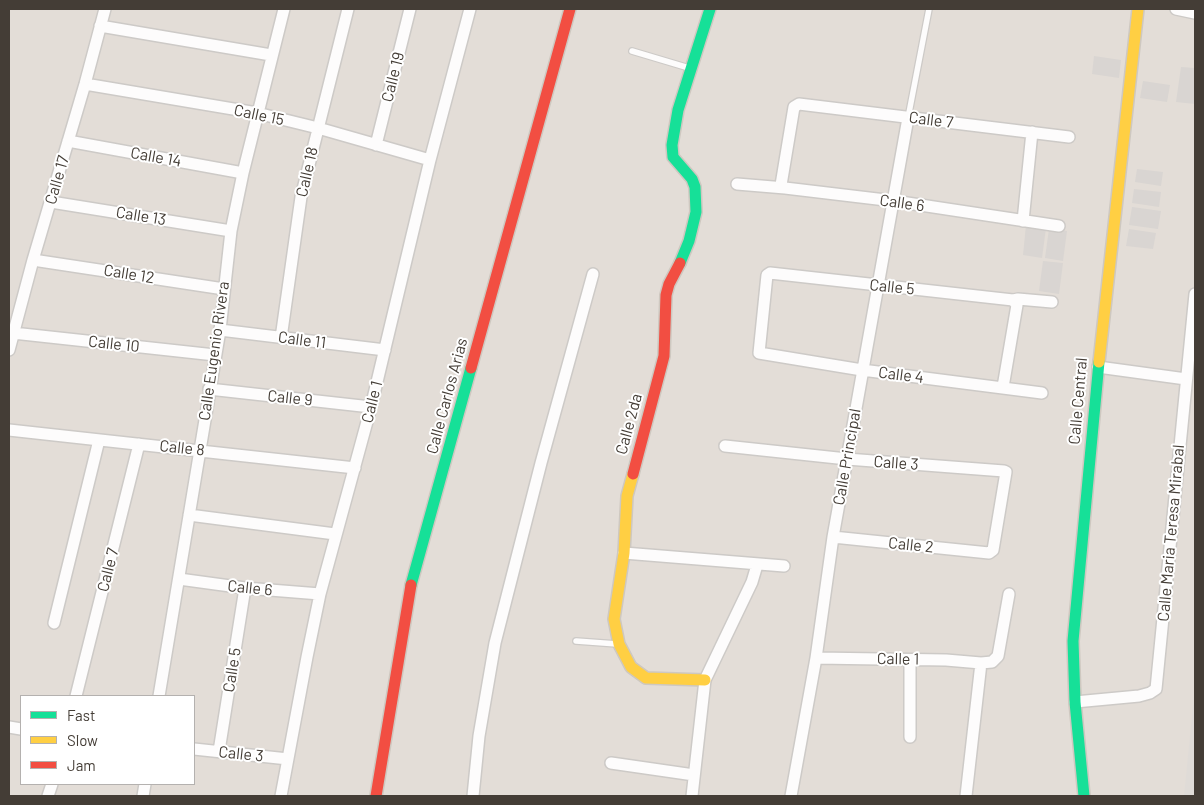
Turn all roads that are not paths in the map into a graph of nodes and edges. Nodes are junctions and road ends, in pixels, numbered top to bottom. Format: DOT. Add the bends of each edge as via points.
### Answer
graph roads {
  1 [pos="105,9"];
  2 [pos="284,9"];
  3 [pos="348,9"];
  4 [pos="410,9"];
  5 [pos="470,9"];
  6 [pos="570,9"];
  7 [pos="710,9"];
  8 [pos="929,9"];
  9 [pos="1138,9"];
  10 [pos="1176,9"];
  11 [pos="1195,13"];
  12 [pos="100,26"];
  13 [pos="632,51"];
  14 [pos="271,55"];
  15 [pos="691,69"];
  16 [pos="85,84"];
  17 [pos="257,113"];
  18 [pos="908,118"];
  19 [pos="318,128"];
  20 [pos="1032,132"];
  21 [pos="1069,138"];
  22 [pos="68,141"];
  23 [pos="376,145"];
  24 [pos="430,160"];
  25 [pos="243,172"];
  26 [pos="737,184"];
  27 [pos="783,187"];
  28 [pos="894,201"];
  29 [pos="51,202"];
  30 [pos="1023,221"];
  31 [pos="1059,226"];
  32 [pos="231,230"];
  33 [pos="33,260"];
  34 [pos="593,274"];
  35 [pos="877,285"];
  36 [pos="224,289"];
  37 [pos="1195,294"];
  38 [pos="1015,302"];
  39 [pos="1052,302"];
  40 [pos="220,330"];
  41 [pos="13,333"];
  42 [pos="281,338"];
  43 [pos="9,350"];
  44 [pos="384,350"];
  45 [pos="760,353"];
  46 [pos="215,355"];
  47 [pos="1098,367"];
  48 [pos="862,370"];
  49 [pos="1186,380"];
  50 [pos="1003,387"];
  51 [pos="209,389"];
  52 [pos="1042,393"];
  53 [pos="371,407"];
  54 [pos="9,430"];
  55 [pos="99,440"];
  56 [pos="140,444"];
  57 [pos="725,446"];
  58 [pos="200,450"];
  59 [pos="847,459"];
  60 [pos="355,468"];
  61 [pos="189,515"];
  62 [pos="336,534"];
  63 [pos="833,537"];
  64 [pos="624,553"];
  65 [pos="989,553"];
  66 [pos="757,565"];
  67 [pos="784,566"];
  68 [pos="179,578"];
  69 [pos="245,588"];
  70 [pos="320,594"];
  71 [pos="1009,594"];
  72 [pos="54,623"];
  73 [pos="576,641"];
  74 [pos="619,644"];
  75 [pos="816,658"];
  76 [pos="910,660"];
  77 [pos="981,663"];
  78 [pos="705,680"];
  79 [pos="76,695"];
  80 [pos="159,695"];
  81 [pos="1075,702"];
  82 [pos="910,737"];
  83 [pos="195,749"];
  84 [pos="219,751"];
  85 [pos="288,759"];
  86 [pos="611,763"];
  87 [pos="694,775"];
  88 [pos="281,796"];
  89 [pos="376,796"];
  90 [pos="473,796"];
  91 [pos="692,796"];
  92 [pos="791,796"];
  93 [pos="966,796"];
  94 [pos="1084,796"];
  1 -- 12 [label="street, Calle 17"];
  2 -- 14 [label="street, Calle Eugenio Rivera"];
  3 -- 19 [label="street, Calle 18"];
  4 -- 23 [label="street, Calle 19"];
  5 -- 24 [label="street, Calle 1"];
  6 -- 89 [label="street, Calle Carlos Arias" via="412,581"];
  7 -- 15 [label="street, Calle 2da"];
  8 -- 18 [label="lane"];
  9 -- 47 [label="street, Calle Central"];
  10 -- 11 [label="street"];
  12 -- 14 [label="street"];
  12 -- 16 [label="street, Calle 17"];
  13 -- 15 [label="lane"];
  14 -- 17 [label="street, Calle Eugenio Rivera"];
  15 -- 64 [label="street, Calle 2da" via="678,110 672,145 673,157 692,179 696,212 689,241 666,296 664,356 627,496"];
  16 -- 17 [label="street, Calle 15"];
  16 -- 22 [label="street, Calle 17"];
  17 -- 19 [label="street, Calle 15"];
  17 -- 25 [label="street, Calle Eugenio Rivera"];
  18 -- 20 [label="street, Calle 7"];
  18 -- 27 [label="street, Calle 7" via="799,104 794,108"];
  18 -- 28 [label="street, Calle Principal"];
  19 -- 23 [label="street, Calle 15"];
  19 -- 42 [label="street, Calle 18" via="301,197"];
  20 -- 21 [label="street, Calle 7"];
  20 -- 30 [label="street"];
  22 -- 25 [label="street, Calle 14"];
  22 -- 29 [label="street, Calle 17"];
  23 -- 24 [label="street, Calle 15"];
  24 -- 44 [label="street, Calle 1"];
  25 -- 32 [label="street, Calle Eugenio Rivera"];
  26 -- 27 [label="street, Calle 6"];
  27 -- 28 [label="street, Calle 6"];
  28 -- 30 [label="street, Calle 6"];
  28 -- 35 [label="street, Calle Principal"];
  29 -- 32 [label="street, Calle 13"];
  29 -- 33 [label="street, Calle 17"];
  30 -- 31 [label="street, Calle 6"];
  32 -- 36 [label="street, Calle Eugenio Rivera"];
  33 -- 36 [label="street, Calle 12"];
  33 -- 41 [label="street, Calle 17"];
  34 -- 90 [label="street" via="543,454 496,643 479,736"];
  35 -- 38 [label="street, Calle 5"];
  35 -- 45 [label="street, Calle 5" via="770,273 767,275"];
  35 -- 48 [label="street, Calle Principal"];
  36 -- 40 [label="street, Calle Eugenio Rivera"];
  37 -- 49 [label="street, Calle Maria Teresa Mirabal"];
  38 -- 39 [label="street, Calle 5" via="1018,299"];
  38 -- 50 [label="street"];
  40 -- 42 [label="street, Calle 11"];
  40 -- 46 [label="street, Calle Eugenio Rivera"];
  41 -- 43 [label="street, Calle 17"];
  41 -- 46 [label="street, Calle 10"];
  42 -- 44 [label="street, Calle 11"];
  44 -- 53 [label="street, Calle 1"];
  45 -- 48 [label="street, Calle 4"];
  46 -- 51 [label="street, Calle Eugenio Rivera"];
  47 -- 49 [label="street"];
  47 -- 81 [label="street, Calle Central" via="1074,641"];
  48 -- 50 [label="street, Calle 4"];
  48 -- 59 [label="street, Calle Principal"];
  49 -- 81 [label="street, Calle Maria Teresa Mirabal" via="1156,689 1139,696"];
  50 -- 52 [label="street, Calle 4"];
  51 -- 53 [label="street, Calle 9"];
  51 -- 58 [label="street, Calle Eugenio Rivera"];
  53 -- 60 [label="street, Calle 1"];
  54 -- 55 [label="street, Calle 8"];
  55 -- 56 [label="street, Calle 8"];
  55 -- 72 [label="street"];
  56 -- 58 [label="street, Calle 8"];
  56 -- 79 [label="street, Calle 7"];
  57 -- 59 [label="street, Calle 3"];
  58 -- 60 [label="street, Calle 8"];
  58 -- 61 [label="street, Calle Eugenio Rivera"];
  59 -- 63 [label="street, Calle Principal"];
  59 -- 65 [label="street, Calle 3" via="1004,471 993,550"];
  60 -- 62 [label="street, Calle 1"];
  61 -- 62 [label="street"];
  61 -- 68 [label="street, Calle Eugenio Rivera"];
  62 -- 70 [label="street, Calle 1"];
  63 -- 65 [label="street, Calle 2"];
  63 -- 75 [label="street, Calle Principal"];
  64 -- 66 [label="street"];
  64 -- 74 [label="street, Calle 2da" via="614,620"];
  66 -- 67 [label="street"];
  66 -- 78 [label="street"];
  68 -- 69 [label="street, Calle 6"];
  68 -- 80 [label="street, Calle Eugenio Rivera"];
  69 -- 70 [label="street, Calle 6"];
  69 -- 84 [label="street, Calle 5"];
  70 -- 85 [label="street, Calle 1"];
  71 -- 77 [label="street" via="998,656 992,662"];
  73 -- 74 [label="lane"];
  74 -- 78 [label="street, Calle 2da" via="631,667 646,678"];
  75 -- 76 [label="street, Calle 1"];
  75 -- 92 [label="street, Calle Principal"];
  76 -- 77 [label="street, Calle 1"];
  76 -- 82 [label="street"];
  77 -- 93 [label="street"];
  78 -- 87 [label="street"];
  81 -- 94 [label="street, Calle Central"];
  83 -- 84 [label="street, Calle 3"];
  84 -- 85 [label="street, Calle 3"];
  85 -- 88 [label="street, Calle 1"];
  86 -- 87 [label="street"];
  87 -- 91 [label="street"];
}
